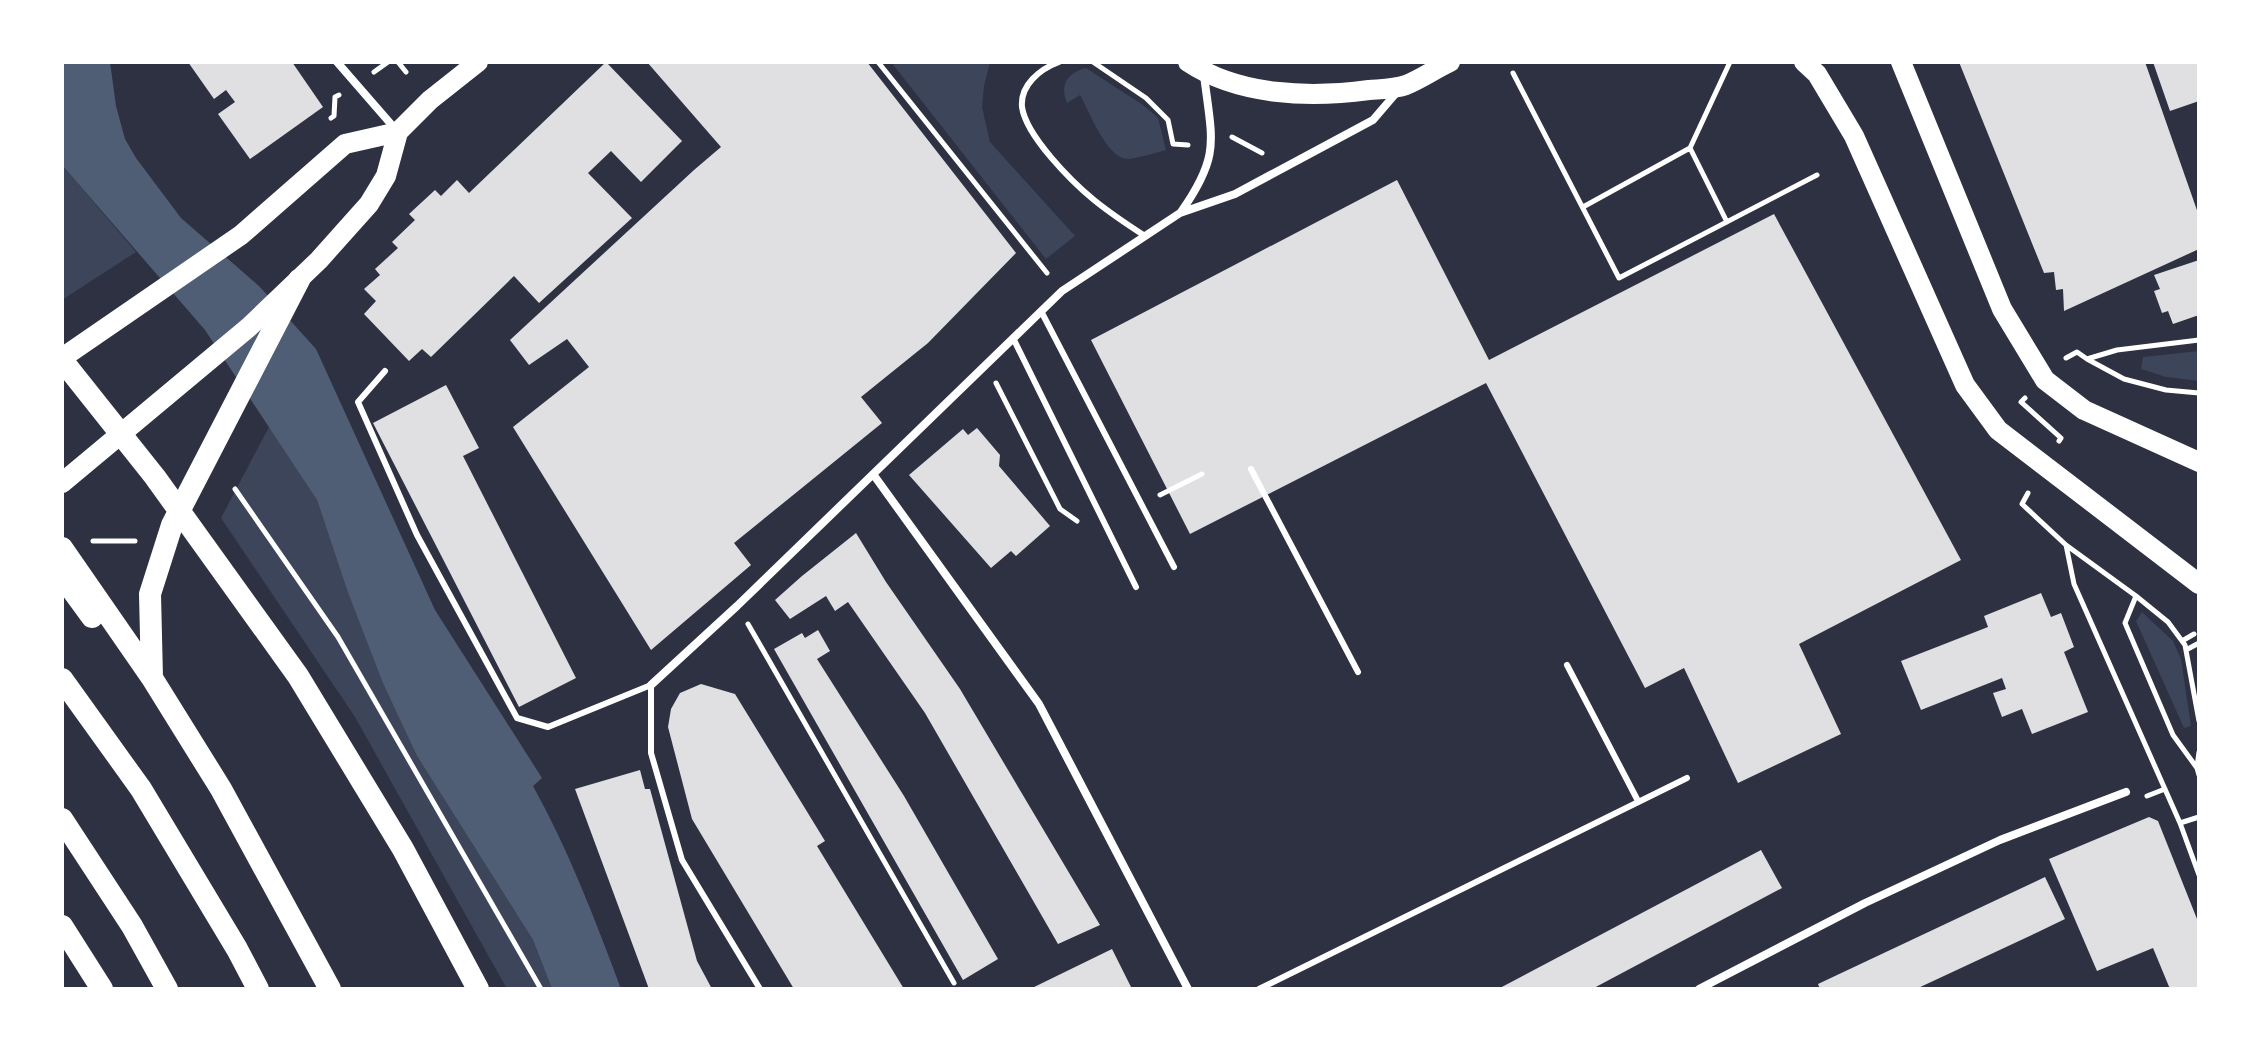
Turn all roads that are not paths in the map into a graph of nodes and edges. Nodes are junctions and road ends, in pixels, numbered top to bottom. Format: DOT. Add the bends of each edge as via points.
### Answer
graph roads {
  1 [pos="337,62"];
  2 [pos="478,62"];
  3 [pos="1059,62"];
  4 [pos="1450,62"];
  5 [pos="1804,62"];
  6 [pos="1901,62"];
  7 [pos="1196,67"];
  8 [pos="1403,86"];
  9 [pos="398,132"];
  10 [pos="1180,213"];
  11 [pos="1146,237"];
  12 [pos="299,280"];
  13 [pos="1041,311"];
  14 [pos="1013,338"];
  15 [pos="62,359"];
  16 [pos="385,371"];
  17 [pos="2199,462"];
  18 [pos="1251,469"];
  19 [pos="873,474"];
  20 [pos="62,483"];
  21 [pos="62,548"];
  22 [pos="1174,567"];
  23 [pos="62,576"];
  24 [pos="2199,584"];
  25 [pos="1136,587"];
  26 [pos="1567,665"];
  27 [pos="1358,672"];
  28 [pos="152,678"];
  29 [pos="62,679"];
  30 [pos="651,685"];
  31 [pos="1687,778"];
  32 [pos="2126,792"];
  33 [pos="1638,801"];
  34 [pos="62,819"];
  35 [pos="62,926"];
  36 [pos="102,989"];
  37 [pos="167,989"];
  38 [pos="258,989"];
  39 [pos="315,989"];
  40 [pos="330,989"];
  41 [pos="478,989"];
  42 [pos="760,989"];
  43 [pos="1188,989"];
  44 [pos="1259,989"];
  45 [pos="1699,989"];
  1 -- 9 [label="street"];
  2 -- 9 [label="main road"];
  3 -- 11 [label="lane" via="1033,76 1026,90 1022,107 1033,133 1093,199"];
  4 -- 8 [label="main road"];
  5 -- 24 [label="main road" via="1817,74 1854,136 1965,385 1998,430"];
  6 -- 17 [label="main road" via="2002,309 2045,380 2084,410"];
  7 -- 8 [label="main road" via="1278,92 1338,94"];
  7 -- 10 [label="street" via="1213,149 1202,183"];
  8 -- 10 [label="street" via="1373,120 1235,194"];
  9 -- 12 [label="main road" via="386,176 369,204"];
  9 -- 15 [label="main road" via="345,144 241,235"];
  10 -- 11 [label="street"];
  11 -- 13 [label="street" via="1062,291"];
  12 -- 20 [label="main road"];
  12 -- 28 [label="highway" via="172,525 150,594"];
  13 -- 14 [label="street"];
  13 -- 22 [label="lane"];
  14 -- 19 [label="street"];
  14 -- 25 [label="lane"];
  15 -- 41 [label="highway" via="155,477 298,676 403,849"];
  16 -- 30 [label="lane" via="358,402 417,535 517,718 548,727"];
  18 -- 27 [label="lane"];
  19 -- 30 [label="street"];
  19 -- 43 [label="street" via="1039,704"];
  21 -- 28 [label="highway"];
  23 -- 39 [label="highway" via="164,718"];
  26 -- 33 [label="lane"];
  28 -- 40 [label="highway" via="221,789"];
  29 -- 38 [label="highway" via="141,789"];
  30 -- 42 [label="lane" via="651,753 682,860"];
  31 -- 33 [label="lane"];
  32 -- 45 [label="street" via="2000,840"];
  33 -- 44 [label="lane"];
  34 -- 37 [label="highway"];
  35 -- 36 [label="highway"];
}
